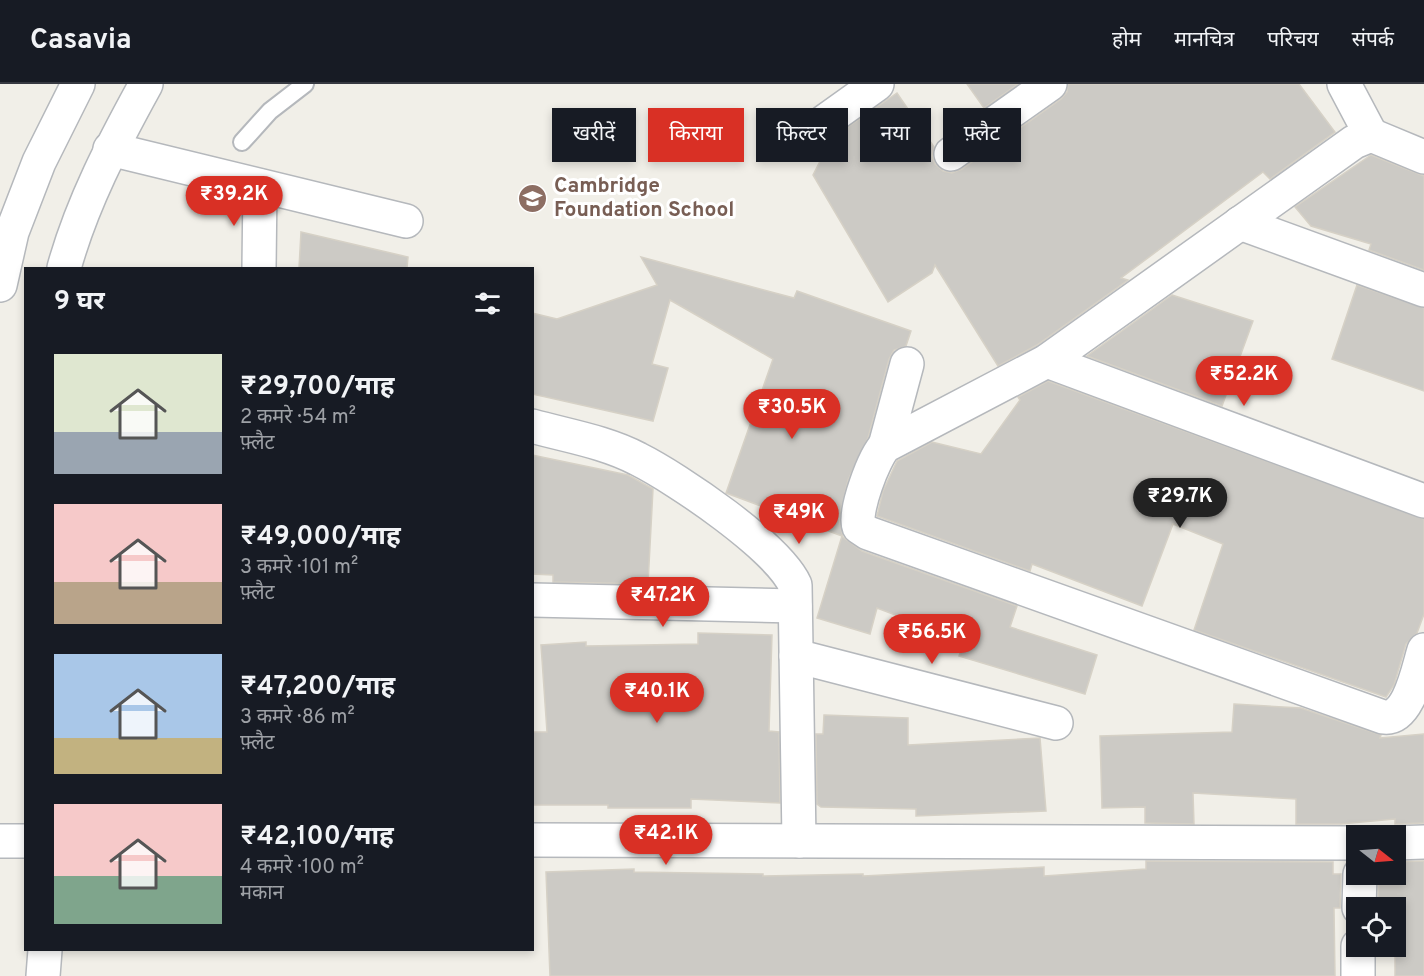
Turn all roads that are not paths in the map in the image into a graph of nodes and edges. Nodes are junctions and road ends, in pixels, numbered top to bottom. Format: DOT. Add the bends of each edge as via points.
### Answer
graph roads {
  1 [pos="78,84"];
  2 [pos="146,84"];
  3 [pos="305,84"];
  4 [pos="877,84"];
  5 [pos="1050,84"];
  6 [pos="1344,84"];
  7 [pos="844,108"];
  8 [pos="1016,108"];
  9 [pos="1371,135"];
  10 [pos="242,142"];
  11 [pos="110,149"];
  12 [pos="1424,157"];
  13 [pos="260,186"];
  14 [pos="406,221"];
  15 [pos="1240,223"];
  16 [pos="64,267"];
  17 [pos="259,267"];
  18 [pos="0,285"];
  19 [pos="1424,291"];
  20 [pos="1047,361"];
  21 [pos="908,364"];
  22 [pos="534,427"];
  23 [pos="885,446"];
  24 [pos="1424,501"];
  25 [pos="534,600"];
  26 [pos="795,606"];
  27 [pos="1424,650"];
  28 [pos="796,656"];
  29 [pos="1056,723"];
  30 [pos="534,840"];
  31 [pos="0,841"];
  32 [pos="24,841"];
  33 [pos="799,841"];
  34 [pos="1424,842"];
  35 [pos="1346,843"];
  36 [pos="1406,843"];
  37 [pos="45,951"];
  38 [pos="1358,957"];
  39 [pos="43,976"];
  40 [pos="1358,976"];
  1 -- 18 [label="street" via="39,162 12,232"];
  2 -- 11 [label="street"];
  3 -- 10 [label="lane" via="270,111"];
  4 -- 7 [label="street"];
  5 -- 8 [label="street"];
  6 -- 9 [label="street"];
  9 -- 12 [label="street"];
  9 -- 15 [label="street" via="1354,142"];
  11 -- 13 [label="street"];
  11 -- 16 [label="street" via="75,230"];
  13 -- 14 [label="street"];
  13 -- 17 [label="street"];
  15 -- 19 [label="street"];
  15 -- 20 [label="street"];
  20 -- 23 [label="street"];
  20 -- 24 [label="street"];
  21 -- 23 [label="street"];
  22 -- 26 [label="street" via="606,446 661,473 773,555 789,571 795,585"];
  23 -- 27 [label="street" via="876,458 856,517 859,527 868,533 1383,717 1399,713 1406,704"];
  25 -- 26 [label="street"];
  26 -- 28 [label="street"];
  28 -- 29 [label="street"];
  28 -- 33 [label="street"];
  30 -- 33 [label="street"];
  31 -- 32 [label="street"];
  33 -- 35 [label="street"];
  34 -- 36 [label="street"];
  37 -- 39 [label="street"];
  38 -- 40 [label="street"];
}
